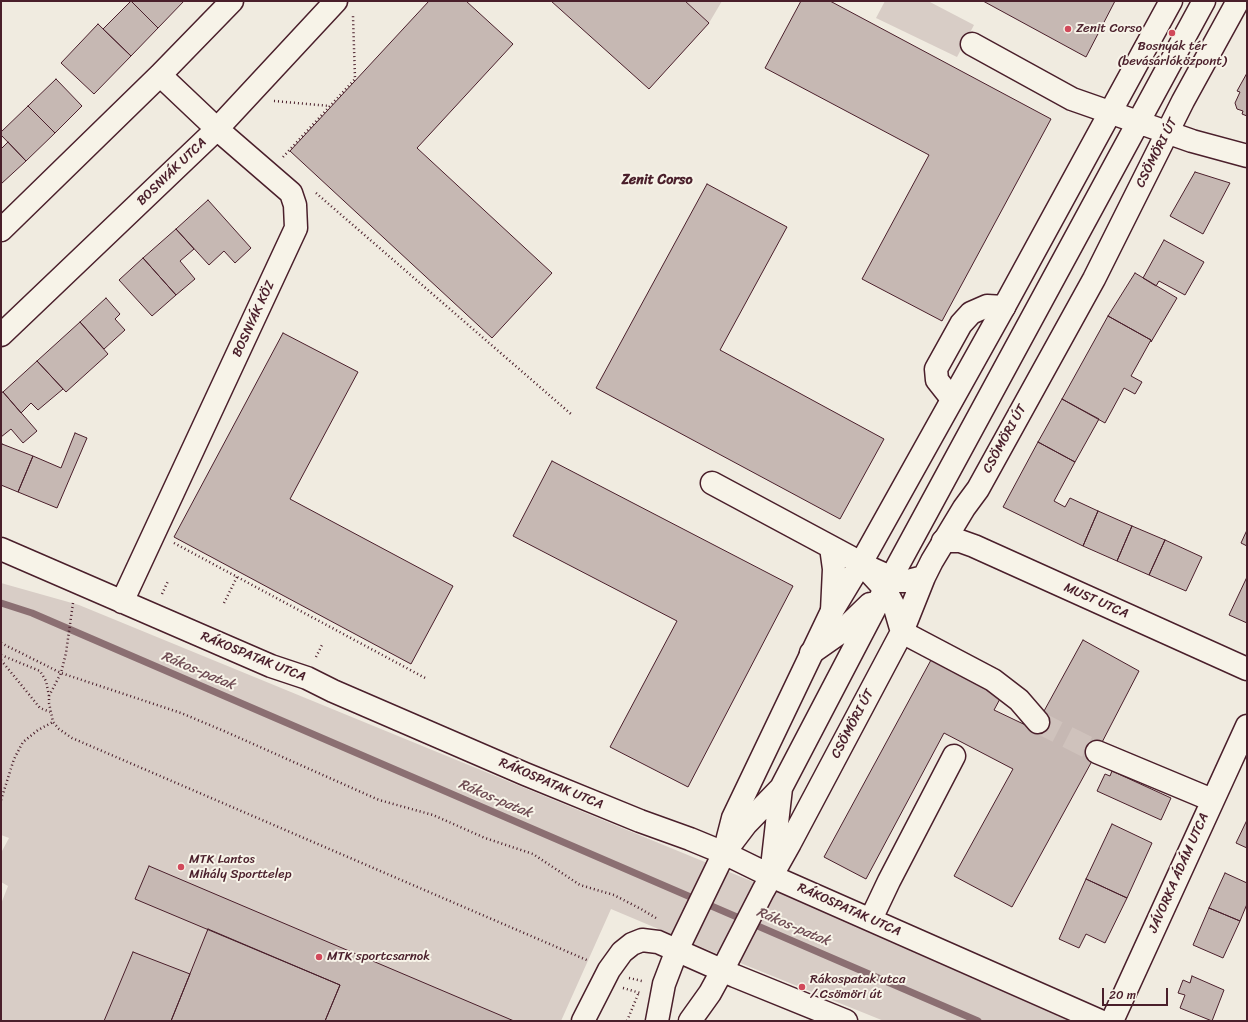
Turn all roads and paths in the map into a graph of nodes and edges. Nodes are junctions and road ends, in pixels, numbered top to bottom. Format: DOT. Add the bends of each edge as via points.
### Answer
graph roads {
  1 [pos="232,1"];
  2 [pos="336,1"];
  3 [pos="1171,1"];
  4 [pos="1204,1"];
  5 [pos="1238,1"];
  6 [pos="353,16"];
  7 [pos="972,44"];
  8 [pos="160,75"];
  9 [pos="269,100"];
  10 [pos="330,106"];
  11 [pos="1111,113"];
  12 [pos="1138,122"];
  13 [pos="217,129"];
  14 [pos="1167,132"];
  15 [pos="1247,156"];
  16 [pos="279,161"];
  17 [pos="311,190"];
  18 [pos="1,230"];
  19 [pos="1004,307"];
  20 [pos="1,335"];
  21 [pos="952,399"];
  22 [pos="571,414"];
  23 [pos="712,483"];
  24 [pos="168,540"];
  25 [pos="943,541"];
  26 [pos="831,547"];
  27 [pos="1,548"];
  28 [pos="861,563"];
  29 [pos="237,577"];
  30 [pos="924,577"];
  31 [pos="888,584"];
  32 [pos="74,599"];
  33 [pos="122,602"];
  34 [pos="224,603"];
  35 [pos="832,611"];
  36 [pos="902,632"];
  37 [pos="1,643"];
  38 [pos="812,653"];
  39 [pos="1,655"];
  40 [pos="1,660"];
  41 [pos="1247,669"];
  42 [pos="61,673"];
  43 [pos="427,679"];
  44 [pos="49,696"];
  45 [pos="50,712"];
  46 [pos="54,722"];
  47 [pos="1038,722"];
  48 [pos="1247,726"];
  49 [pos="1097,752"];
  50 [pos="954,756"];
  51 [pos="781,788"];
  52 [pos="1,800"];
  53 [pos="1212,800"];
  54 [pos="724,853"];
  55 [pos="767,883"];
  56 [pos="871,919"];
  57 [pos="660,921"];
  58 [pos="677,950"];
  59 [pos="609,970"];
  60 [pos="722,971"];
  61 [pos="663,991"];
  62 [pos="583,1021"];
  63 [pos="657,1021"];
  64 [pos="690,1021"];
  65 [pos="846,1021"];
  66 [pos="1100,1021"];
  67 [pos="1112,1021"];
  1 -- 8 [label="street"];
  2 -- 13 [label="street, BOSNYÁK UTCA"];
  3 -- 11 [label="street, CSÖMÖRI ÚT"];
  4 -- 12 [label="street, CSÖMÖRI ÚT"];
  5 -- 14 [label="street, CSÖMÖRI ÚT"];
  6 -- 10 [label="path" via="355,79"];
  7 -- 11 [label="street" via="1072,99"];
  8 -- 13 [label="street, BOSNYÁK KÖZ"];
  8 -- 18 [label="street"];
  9 -- 10 [label="path"];
  10 -- 16 [label="path"];
  11 -- 12 [label="street"];
  11 -- 19 [label="street, CSÖMÖRI ÚT"];
  12 -- 14 [label="street"];
  12 -- 31 [label="street, CSÖMÖRI ÚT"];
  13 -- 20 [label="street, BOSNYÁK UTCA"];
  13 -- 33 [label="street, BOSNYÁK KÖZ" via="291,194 296,205 296,228"];
  14 -- 15 [label="street"];
  14 -- 25 [label="street, CSÖMÖRI ÚT" via="1094,279 978,489"];
  17 -- 22 [label="path"];
  19 -- 21 [label="street, CSÖMÖRI ÚT"];
  19 -- 21 [label="street" via="987,306 971,313 961,324 936,369 937,380"];
  21 -- 28 [label="street, CSÖMÖRI ÚT"];
  23 -- 26 [label="street"];
  24 -- 29 [label="path"];
  25 -- 30 [label="street, CSÖMÖRI ÚT"];
  25 -- 41 [label="street, MUST UTCA" via="960,541 974,546"];
  26 -- 28 [label="street"];
  26 -- 35 [label="street" via="834,569"];
  27 -- 33 [label="street, RÁKOSPATAK UTCA"];
  28 -- 31 [label="street"];
  28 -- 35 [label="street, CSÖMÖRI ÚT"];
  29 -- 34 [label="path"];
  29 -- 43 [label="path"];
  30 -- 31 [label="street"];
  30 -- 36 [label="street, CSÖMÖRI ÚT"];
  31 -- 36 [label="street"];
  31 -- 38 [label="street, CSÖMÖRI ÚT" via="841,632"];
  31 -- 51 [label="street, CSÖMÖRI ÚT"];
  32 -- 42 [label="path"];
  33 -- 54 [label="street, RÁKOSPATAK UTCA" via="264,663 307,678 525,774"];
  35 -- 38 [label="street, CSÖMÖRI ÚT"];
  36 -- 47 [label="street" via="993,680 1019,700"];
  36 -- 55 [label="street, CSÖMÖRI ÚT"];
  37 -- 42 [label="path"];
  38 -- 54 [label="street, CSÖMÖRI ÚT" via="733,818"];
  39 -- 44 [label="path" via="40,672 46,681"];
  40 -- 45 [label="path" via="40,708"];
  42 -- 44 [label="path"];
  42 -- 57 [label="path" via="181,713 379,800 433,815 485,838 533,854 580,885 614,895"];
  44 -- 45 [label="path"];
  45 -- 46 [label="path"];
  46 -- 52 [label="path" via="23,742 14,759"];
  46 -- 59 [label="path" via="72,738"];
  48 -- 53 [label="street, JÁVORKA ÁDÁM UTCA"];
  49 -- 53 [label="street"];
  50 -- 56 [label="street" via="888,881"];
  51 -- 54 [label="street, CSÖMÖRI ÚT" via="746,824"];
  51 -- 55 [label="street, CSÖMÖRI ÚT"];
  53 -- 67 [label="street, JÁVORKA ÁDÁM UTCA"];
  54 -- 55 [label="street, RÁKOSPATAK UTCA"];
  54 -- 58 [label="street, CSÖMÖRI ÚT"];
  55 -- 56 [label="street, RÁKOSPATAK UTCA"];
  55 -- 60 [label="street, CSÖMÖRI ÚT"];
  56 -- 66 [label="street, RÁKOSPATAK UTCA"];
  58 -- 59 [label="street" via="654,941 642,940 622,952"];
  58 -- 60 [label="street"];
  58 -- 61 [label="street, CSÖMÖRI ÚT"];
  59 -- 61 [label="path"];
  59 -- 61 [label="path" via="618,986 638,993"];
  59 -- 62 [label="street"];
  60 -- 64 [label="street, CSÖMÖRI ÚT"];
  60 -- 65 [label="street"];
  61 -- 63 [label="street, CSÖMÖRI ÚT"];
}
